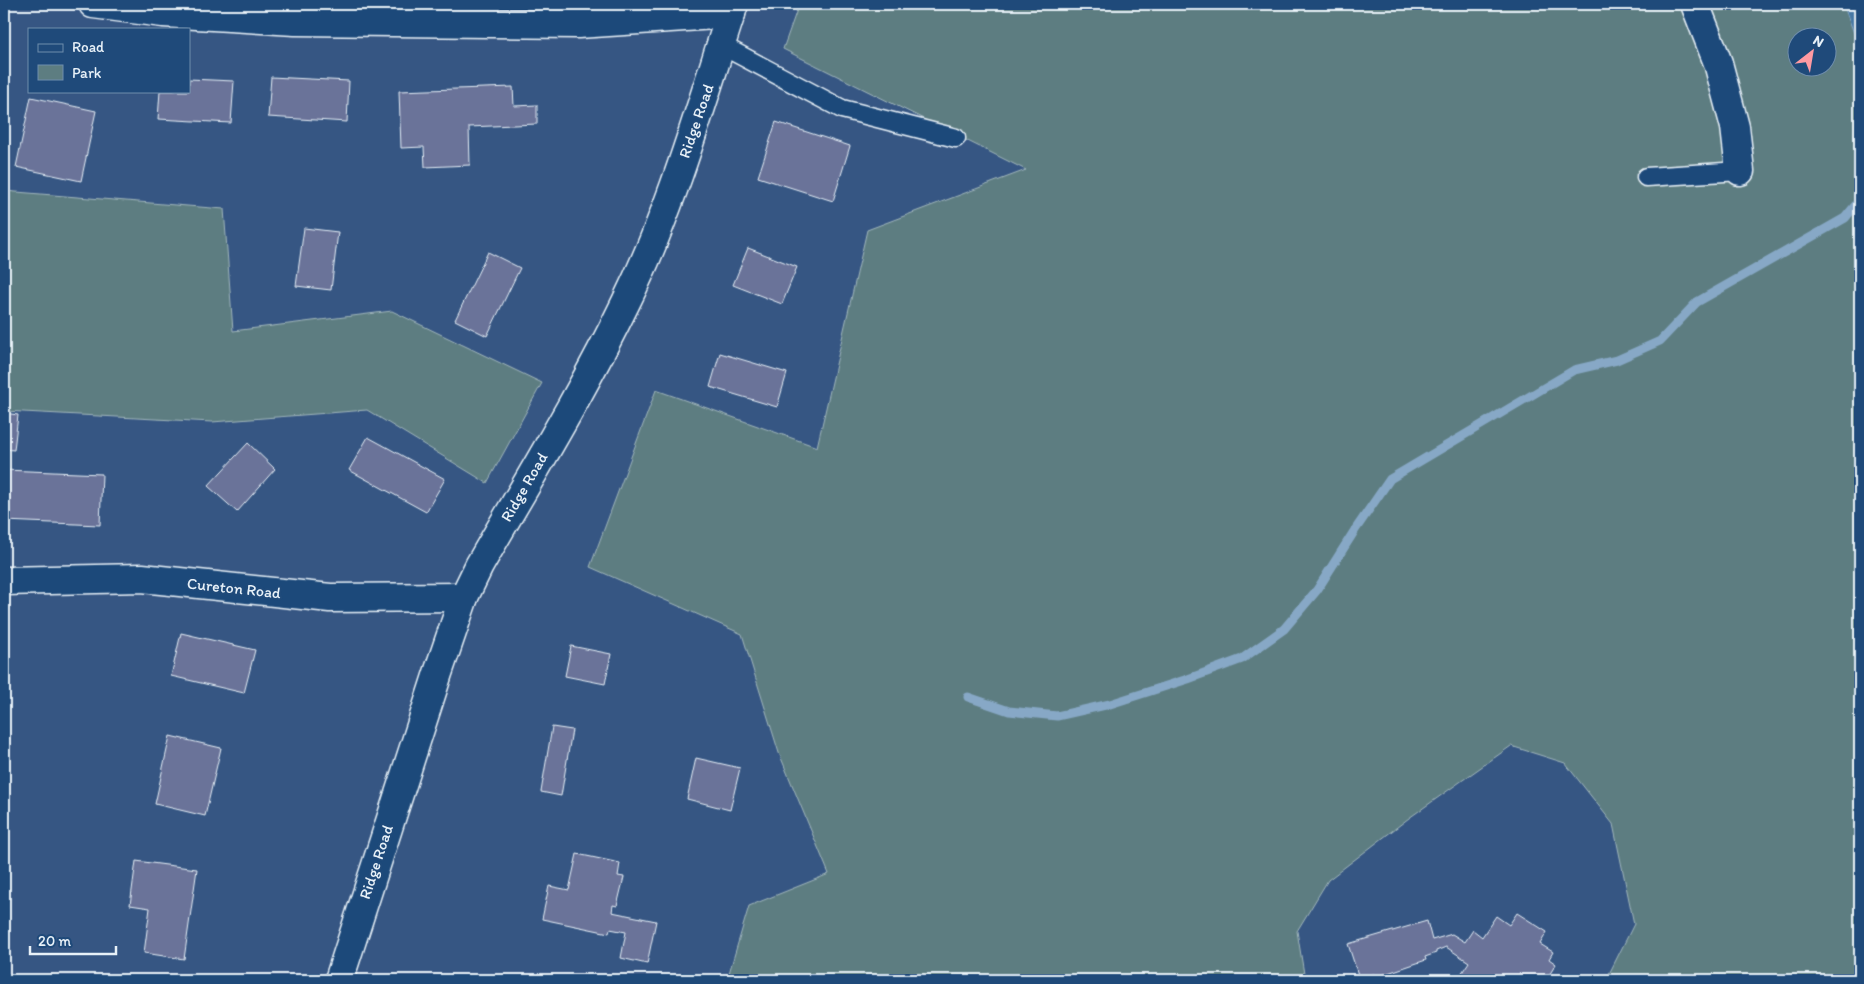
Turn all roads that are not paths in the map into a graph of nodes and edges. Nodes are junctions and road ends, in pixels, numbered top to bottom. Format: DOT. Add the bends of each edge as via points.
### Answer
graph roads {
  1 [pos="93,4"];
  2 [pos="1695,4"];
  3 [pos="733,9"];
  4 [pos="721,45"];
  5 [pos="956,138"];
  6 [pos="1740,170"];
  7 [pos="1646,177"];
  8 [pos="4,581"];
  9 [pos="464,598"];
  10 [pos="339,980"];
  1 -- 3 [label="street" via="162,13 295,21 578,24"];
  2 -- 6 [label="street" via="1718,62 1735,127"];
  3 -- 4 [label="street, Ridge Road"];
  4 -- 5 [label="lane" via="842,108"];
  4 -- 9 [label="street, Ridge Road" via="655,236 627,301"];
  6 -- 7 [label="lane"];
  8 -- 9 [label="street, Cureton Road" via="142,578 330,598"];
  9 -- 10 [label="street, Ridge Road"];
}
